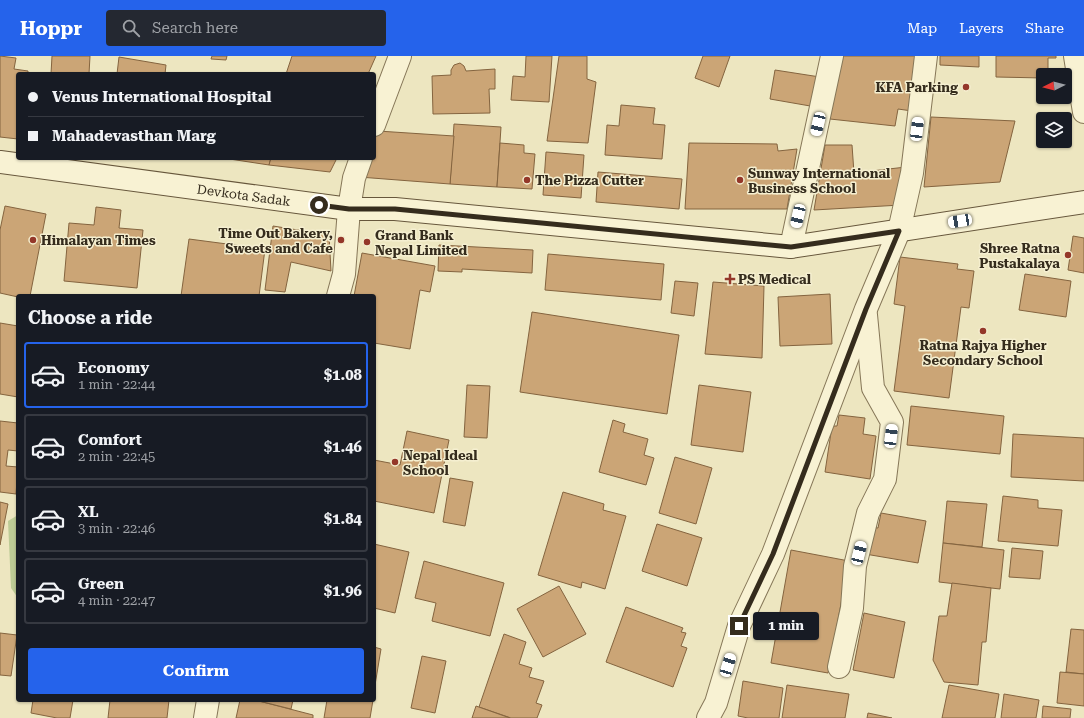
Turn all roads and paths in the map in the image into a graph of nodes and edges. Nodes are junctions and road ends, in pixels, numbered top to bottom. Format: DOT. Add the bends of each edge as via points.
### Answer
graph roads {
  1 [pos="400,56"];
  2 [pos="832,56"];
  3 [pos="926,56"];
  4 [pos="1075,56"];
  5 [pos="1084,112"];
  6 [pos="376,120"];
  7 [pos="360,160"];
  8 [pos="0,162"];
  9 [pos="1084,202"];
  10 [pos="349,209"];
  11 [pos="899,231"];
  12 [pos="791,247"];
  13 [pos="339,294"];
  14 [pos="866,309"];
  15 [pos="838,667"];
  16 [pos="208,702"];
  17 [pos="204,718"];
  18 [pos="708,718"];
  1 -- 6 [label="street"];
  2 -- 12 [label="street"];
  3 -- 11 [label="street" via="912,173"];
  4 -- 5 [label="street"];
  7 -- 10 [label="street" via="354,178"];
  8 -- 10 [label="street, Devkota Sadak"];
  9 -- 11 [label="street, Devkota Sadak"];
  10 -- 12 [label="street, Devkota Sadak" via="395,209"];
  10 -- 13 [label="street" via="344,274"];
  11 -- 12 [label="street, Devkota Sadak"];
  11 -- 14 [label="street"];
  14 -- 15 [label="street" via="872,388 892,422 885,479 868,513 855,566 852,608"];
  14 -- 18 [label="street" via="773,554 739,626 716,703"];
  16 -- 17 [label="street"];
}
